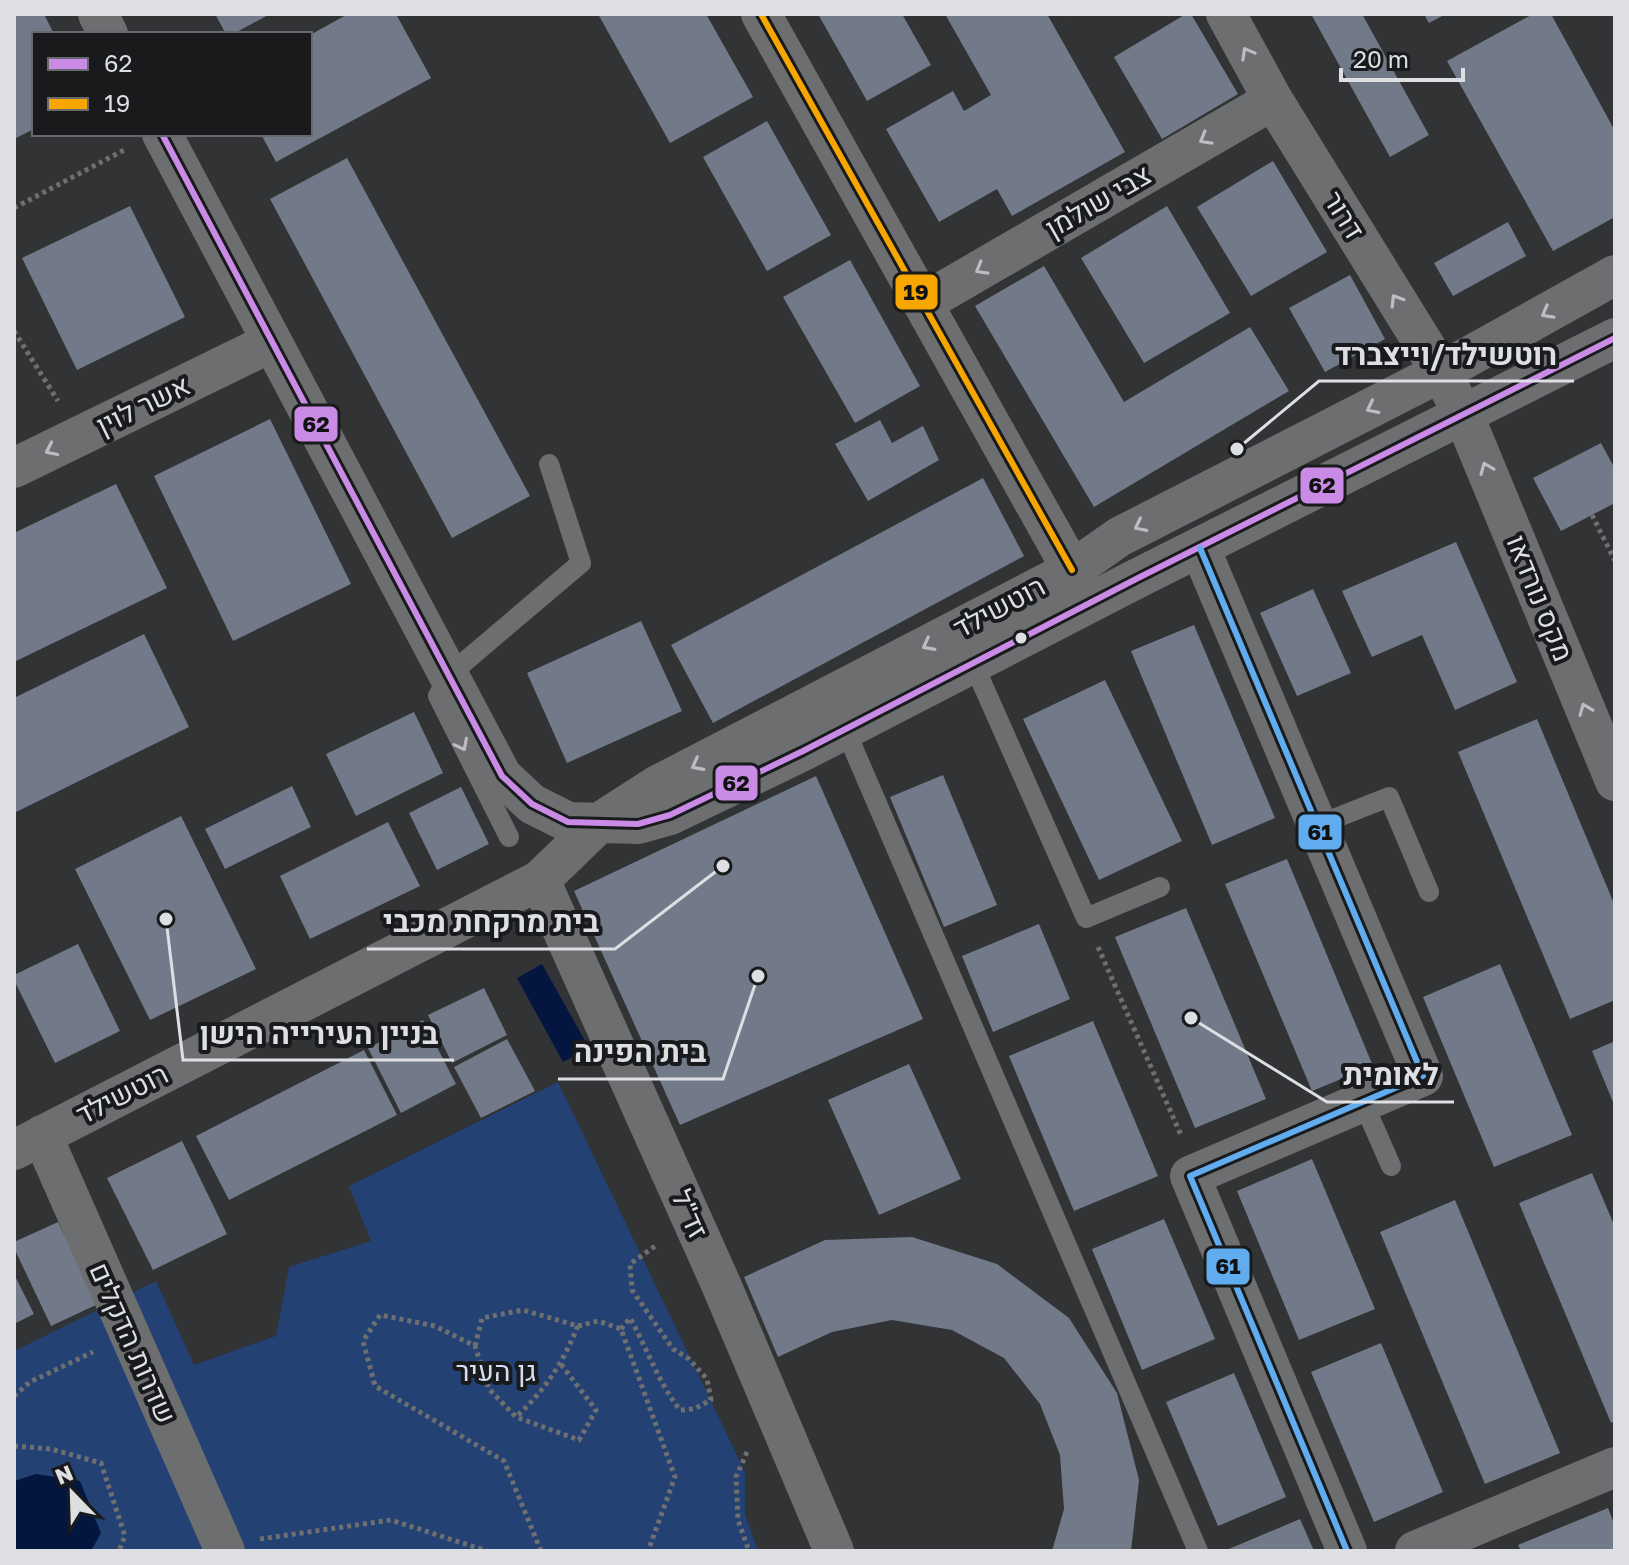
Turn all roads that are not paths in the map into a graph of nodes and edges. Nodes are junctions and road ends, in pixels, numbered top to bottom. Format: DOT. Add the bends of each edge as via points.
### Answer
graph roads {
  1 [pos="98,14"];
  2 [pos="761,14"];
  3 [pos="1226,14"];
  4 [pos="107,32"];
  5 [pos="1273,100"];
  6 [pos="144,141"];
  7 [pos="1615,275"];
  8 [pos="923,303"];
  9 [pos="1615,338"];
  10 [pos="272,342"];
  11 [pos="1441,372"];
  12 [pos="1464,416"];
  13 [pos="549,464"];
  14 [pos="14,468"];
  15 [pos="1200,548"];
  16 [pos="1072,570"];
  17 [pos="973,663"];
  18 [pos="449,675"];
  19 [pos="845,729"];
  20 [pos="1615,781"];
  21 [pos="600,822"];
  22 [pos="1318,825"];
  23 [pos="509,837"];
  24 [pos="540,880"];
  25 [pos="1160,887"];
  26 [pos="1429,892"];
  27 [pos="1363,1102"];
  28 [pos="28,1143"];
  29 [pos="1391,1166"];
  30 [pos="1615,1467"];
  31 [pos="224,1550"];
  32 [pos="834,1551"];
  33 [pos="1198,1551"];
  34 [pos="1347,1551"];
  35 [pos="1415,1551"];
  1 -- 4 [label="street"];
  2 -- 8 [label="street"];
  5 -- 3 [label="street, דרור, one-way"];
  5 -- 8 [label="street, צבי שולמן, one-way"];
  11 -- 5 [label="street, דרור, one-way"];
  6 -- 10 [label="street"];
  7 -- 11 [label="street, רוטשילד, one-way"];
  8 -- 16 [label="street"];
  9 -- 12 [label="street, רוטשילד"];
  10 -- 14 [label="street, אשר לוין, one-way"];
  10 -- 18 [label="street"];
  11 -- 12 [label="street, דרור"];
  11 -- 16 [label="street, רוטשילד, one-way" via="1119,537"];
  12 -- 15 [label="street, רוטשילד"];
  20 -- 12 [label="street, מקס נורדאו, one-way"];
  13 -- 18 [label="lane" via="581,563"];
  15 -- 17 [label="street, רוטשילד"];
  15 -- 22 [label="street"];
  16 -- 21 [label="street, רוטשילד, one-way" via="656,786"];
  17 -- 19 [label="street, רוטשילד"];
  17 -- 25 [label="lane" via="1086,918"];
  18 -- 21 [label="street" via="502,776 532,804 568,822"];
  18 -- 23 [label="lane, one-way" via="438,696"];
  19 -- 21 [label="street, רוטשילד" via="670,815 638,824"];
  19 -- 33 [label="lane"];
  21 -- 24 [label="street, רוטשילד"];
  22 -- 26 [label="lane" via="1389,797"];
  22 -- 27 [label="street" via="1423,1076"];
  24 -- 28 [label="street, רוטשילד"];
  24 -- 32 [label="street, זד\"ל"];
  27 -- 29 [label="lane"];
  27 -- 34 [label="street" via="1248,1139 1190,1176"];
  28 -- 31 [label="street, שדרות הדקלים" via="129,1335"];
  30 -- 35 [label="street"];
}
